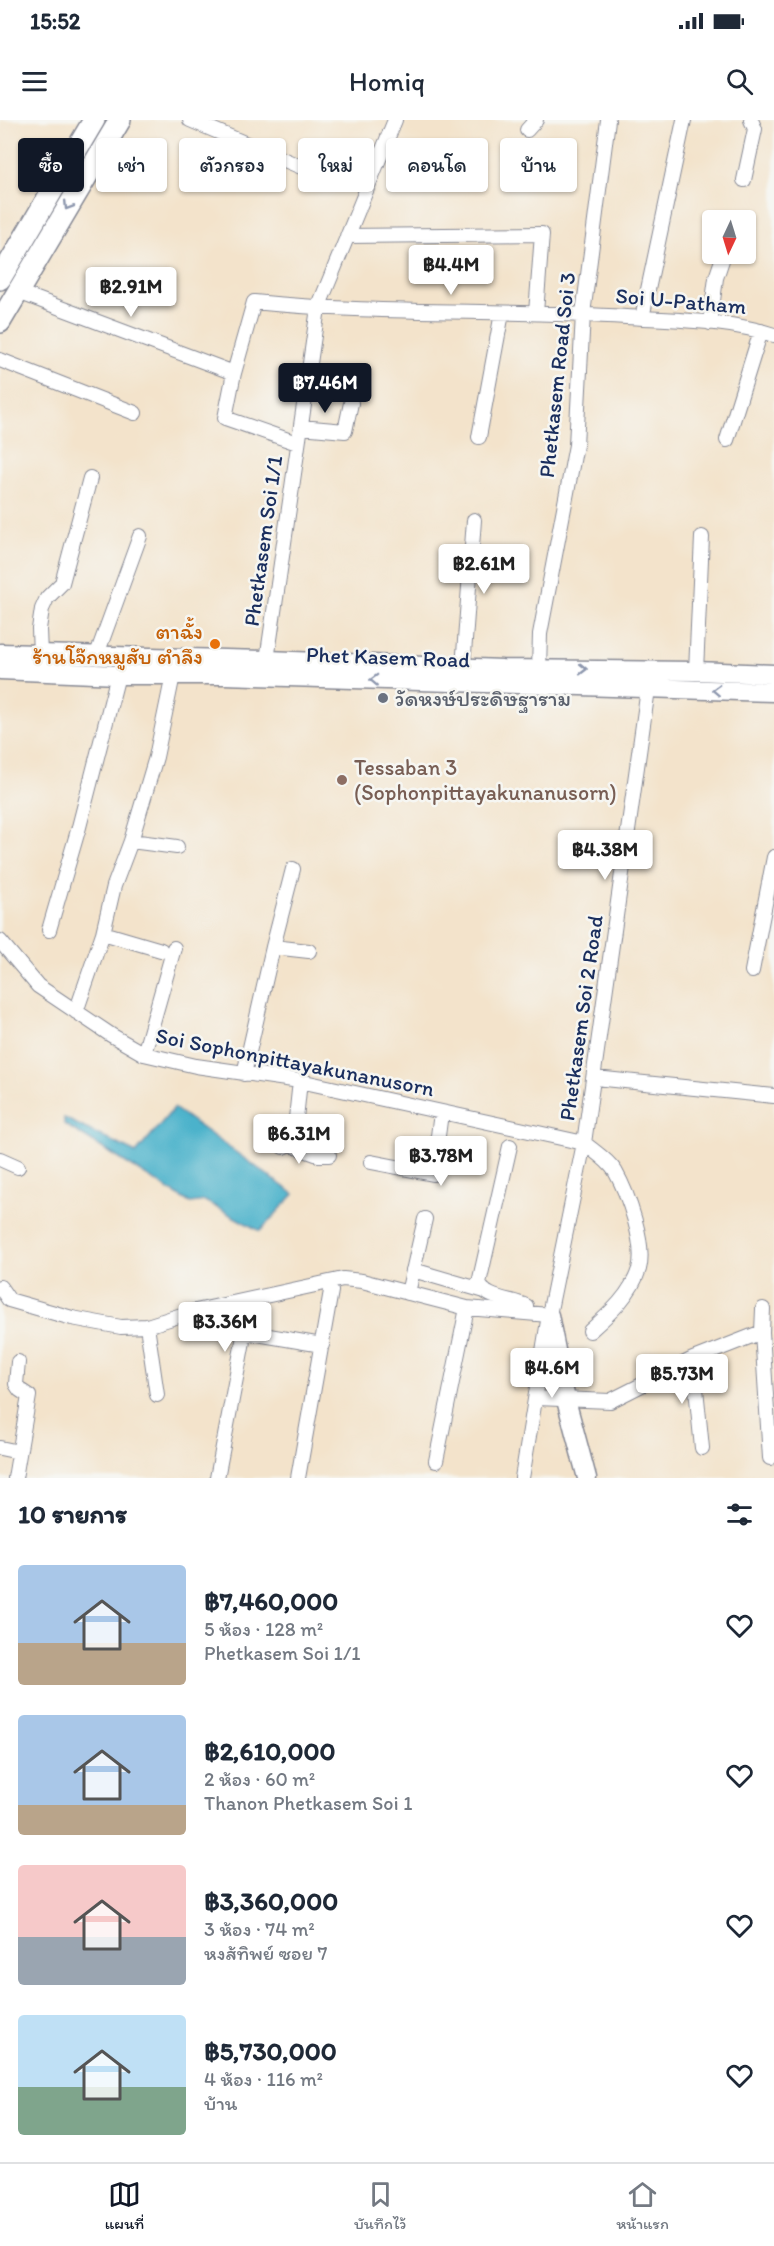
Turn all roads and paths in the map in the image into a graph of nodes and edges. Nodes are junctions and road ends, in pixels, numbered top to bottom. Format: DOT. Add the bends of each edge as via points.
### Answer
graph roads {
  1 [pos="94,120"];
  2 [pos="120,120"];
  3 [pos="190,120"];
  4 [pos="395,120"];
  5 [pos="608,120"];
  6 [pos="684,120"];
  7 [pos="751,120"];
  8 [pos="298,166"];
  9 [pos="744,180"];
  10 [pos="347,236"];
  11 [pos="721,264"];
  12 [pos="0,279"];
  13 [pos="18,292"];
  14 [pos="318,308"];
  15 [pos="502,313"];
  16 [pos="536,313"];
  17 [pos="584,314"];
  18 [pos="642,318"];
  19 [pos="0,322"];
  20 [pos="710,323"];
  21 [pos="767,333"];
  22 [pos="0,360"];
  23 [pos="234,373"];
  24 [pos="351,403"];
  25 [pos="135,413"];
  26 [pos="301,427"];
  27 [pos="479,437"];
  28 [pos="727,440"];
  29 [pos="297,443"];
  30 [pos="90,478"];
  31 [pos="474,520"];
  32 [pos="140,536"];
  33 [pos="702,537"];
  34 [pos="0,654"];
  35 [pos="40,655"];
  36 [pos="96,657"];
  37 [pos="267,660"];
  38 [pos="463,667"];
  39 [pos="225,668"];
  40 [pos="539,669"];
  41 [pos="0,670"];
  42 [pos="696,671"];
  43 [pos="774,674"];
  44 [pos="118,675"];
  45 [pos="173,675"];
  46 [pos="500,677"];
  47 [pos="648,688"];
  48 [pos="774,692"];
  49 [pos="131,841"];
  50 [pos="177,847"];
  51 [pos="774,857"];
  52 [pos="293,869"];
  53 [pos="50,930"];
  54 [pos="103,933"];
  55 [pos="0,940"];
  56 [pos="273,947"];
  57 [pos="309,951"];
  58 [pos="752,971"];
  59 [pos="76,1012"];
  60 [pos="144,1054"];
  61 [pos="244,1074"];
  62 [pos="595,1078"];
  63 [pos="300,1081"];
  64 [pos="774,1096"];
  65 [pos="441,1113"];
  66 [pos="584,1143"];
  67 [pos="510,1146"];
  68 [pos="329,1155"];
  69 [pos="0,1159"];
  70 [pos="371,1162"];
  71 [pos="18,1167"];
  72 [pos="425,1219"];
  73 [pos="413,1270"];
  74 [pos="0,1287"];
  75 [pos="331,1291"];
  76 [pos="485,1291"];
  77 [pos="408,1293"];
  78 [pos="466,1308"];
  79 [pos="763,1309"];
  80 [pos="525,1313"];
  81 [pos="549,1315"];
  82 [pos="147,1326"];
  83 [pos="590,1331"];
  84 [pos="762,1332"];
  85 [pos="322,1345"];
  86 [pos="693,1359"];
  87 [pos="18,1362"];
  88 [pos="157,1395"];
  89 [pos="537,1398"];
  90 [pos="566,1400"];
  91 [pos="0,1448"];
  92 [pos="702,1448"];
  93 [pos="19,1452"];
  94 [pos="770,1458"];
  95 [pos="436,1461"];
  96 [pos="15,1478"];
  97 [pos="217,1478"];
  98 [pos="298,1478"];
  99 [pos="522,1478"];
  100 [pos="587,1478"];
  1 -- 12 [label="main road"];
  2 -- 13 [label="main road, one-way"];
  3 -- 8 [label="street"];
  4 -- 10 [label="street, Phetkasem Soi 1/1"];
  5 -- 17 [label="street, Phetkasem Road Soi 3"];
  6 -- 18 [label="street"];
  7 -- 9 [label="street" via="755,129"];
  10 -- 14 [label="street, Phetkasem Soi 1/1"];
  10 -- 16 [label="street" via="542,234"];
  11 -- 20 [label="street"];
  13 -- 19 [label="main road"];
  13 -- 23 [label="street"];
  14 -- 15 [label="street, Soi U-Patham"];
  14 -- 23 [label="street, Soi U-Patham" via="254,302"];
  14 -- 26 [label="street, Phetkasem Soi 1/1"];
  15 -- 16 [label="street, Soi U-Patham"];
  15 -- 27 [label="street"];
  16 -- 17 [label="street, Soi U-Patham"];
  17 -- 18 [label="street, Soi U-Patham"];
  17 -- 40 [label="street, Phetkasem Road Soi 3" via="576,445 540,634"];
  18 -- 20 [label="street, Soi U-Patham"];
  20 -- 21 [label="street, Soi U-Patham" via="736,324"];
  21 -- 28 [label="street"];
  22 -- 25 [label="street"];
  23 -- 29 [label="street" via="225,418"];
  24 -- 26 [label="street" via="345,431"];
  26 -- 29 [label="street, Phetkasem Soi 1/1"];
  29 -- 37 [label="street, Phetkasem Soi 1/1"];
  30 -- 35 [label="street" via="62,583 42,609"];
  31 -- 38 [label="street"];
  32 -- 36 [label="street"];
  33 -- 42 [label="street"];
  34 -- 35 [label="main road, Phet Kasem Road"];
  35 -- 36 [label="main road, Phet Kasem Road"];
  36 -- 39 [label="main road, Phet Kasem Road"];
  37 -- 38 [label="main road, Phet Kasem Road"];
  37 -- 39 [label="main road, Phet Kasem Road"];
  38 -- 46 [label="main road, Phet Kasem Road"];
  39 -- 45 [label="main road, Phet Kasem Road"];
  46 -- 39 [label="main road, Phet Kasem Road, one-way"];
  40 -- 42 [label="main road, Phet Kasem Road, one-way"];
  40 -- 46 [label="main road, Phet Kasem Road"];
  41 -- 44 [label="main road, Phet Kasem Road"];
  42 -- 43 [label="main road, Phet Kasem Road"];
  44 -- 45 [label="main road, Phet Kasem Road"];
  44 -- 53 [label="street"];
  45 -- 49 [label="street" via="156,757"];
  46 -- 47 [label="main road, Phet Kasem Road"];
  48 -- 47 [label="main road, Phet Kasem Road, one-way"];
  47 -- 62 [label="street, Phetkasem Soi 2 Road"];
  49 -- 50 [label="street"];
  49 -- 54 [label="street" via="114,886"];
  51 -- 58 [label="street"];
  52 -- 56 [label="street"];
  54 -- 59 [label="street"];
  54 -- 60 [label="street" via="168,949"];
  55 -- 59 [label="street, Soi Sophonpittayakunanusorn" via="33,982"];
  56 -- 57 [label="street"];
  56 -- 61 [label="street"];
  59 -- 60 [label="street, Soi Sophonpittayakunanusorn"];
  60 -- 61 [label="street, Soi Sophonpittayakunanusorn"];
  61 -- 63 [label="street, Soi Sophonpittayakunanusorn"];
  62 -- 64 [label="street"];
  62 -- 66 [label="street, Phetkasem Soi 2 Road"];
  63 -- 65 [label="street, Soi Sophonpittayakunanusorn"];
  63 -- 68 [label="street" via="288,1143 318,1155"];
  65 -- 66 [label="street, Soi Sophonpittayakunanusorn"];
  65 -- 70 [label="street" via="433,1174"];
  66 -- 81 [label="street, Phetkasem Soi 2 Road"];
  66 -- 83 [label="street" via="614,1170 637,1230 641,1254 631,1287"];
  67 -- 76 [label="street" via="479,1279 479,1286"];
  69 -- 71 [label="street"];
  72 -- 73 [label="street"];
  73 -- 76 [label="street"];
  73 -- 77 [label="street"];
  74 -- 82 [label="street" via="9,1300 72,1318 121,1327"];
  75 -- 85 [label="street"];
  76 -- 80 [label="street" via="526,1306"];
  77 -- 78 [label="street"];
  77 -- 82 [label="street" via="343,1279 191,1312"];
  78 -- 80 [label="street"];
  78 -- 95 [label="street"];
  79 -- 84 [label="street"];
  80 -- 81 [label="street"];
  81 -- 89 [label="street, Phetkasem Soi 2 Road"];
  81 -- 90 [label="main road"];
  82 -- 88 [label="street"];
  84 -- 86 [label="street"];
  84 -- 94 [label="street"];
  85 -- 97 [label="street" via="251,1333 244,1336"];
  85 -- 98 [label="street"];
  86 -- 90 [label="street" via="610,1401"];
  86 -- 92 [label="street"];
  87 -- 93 [label="street" via="15,1384 29,1396"];
  89 -- 90 [label="street"];
  89 -- 99 [label="street, Phetkasem Soi 2 Road"];
  90 -- 100 [label="main road"];
  91 -- 93 [label="street"];
  93 -- 96 [label="street"];
}
